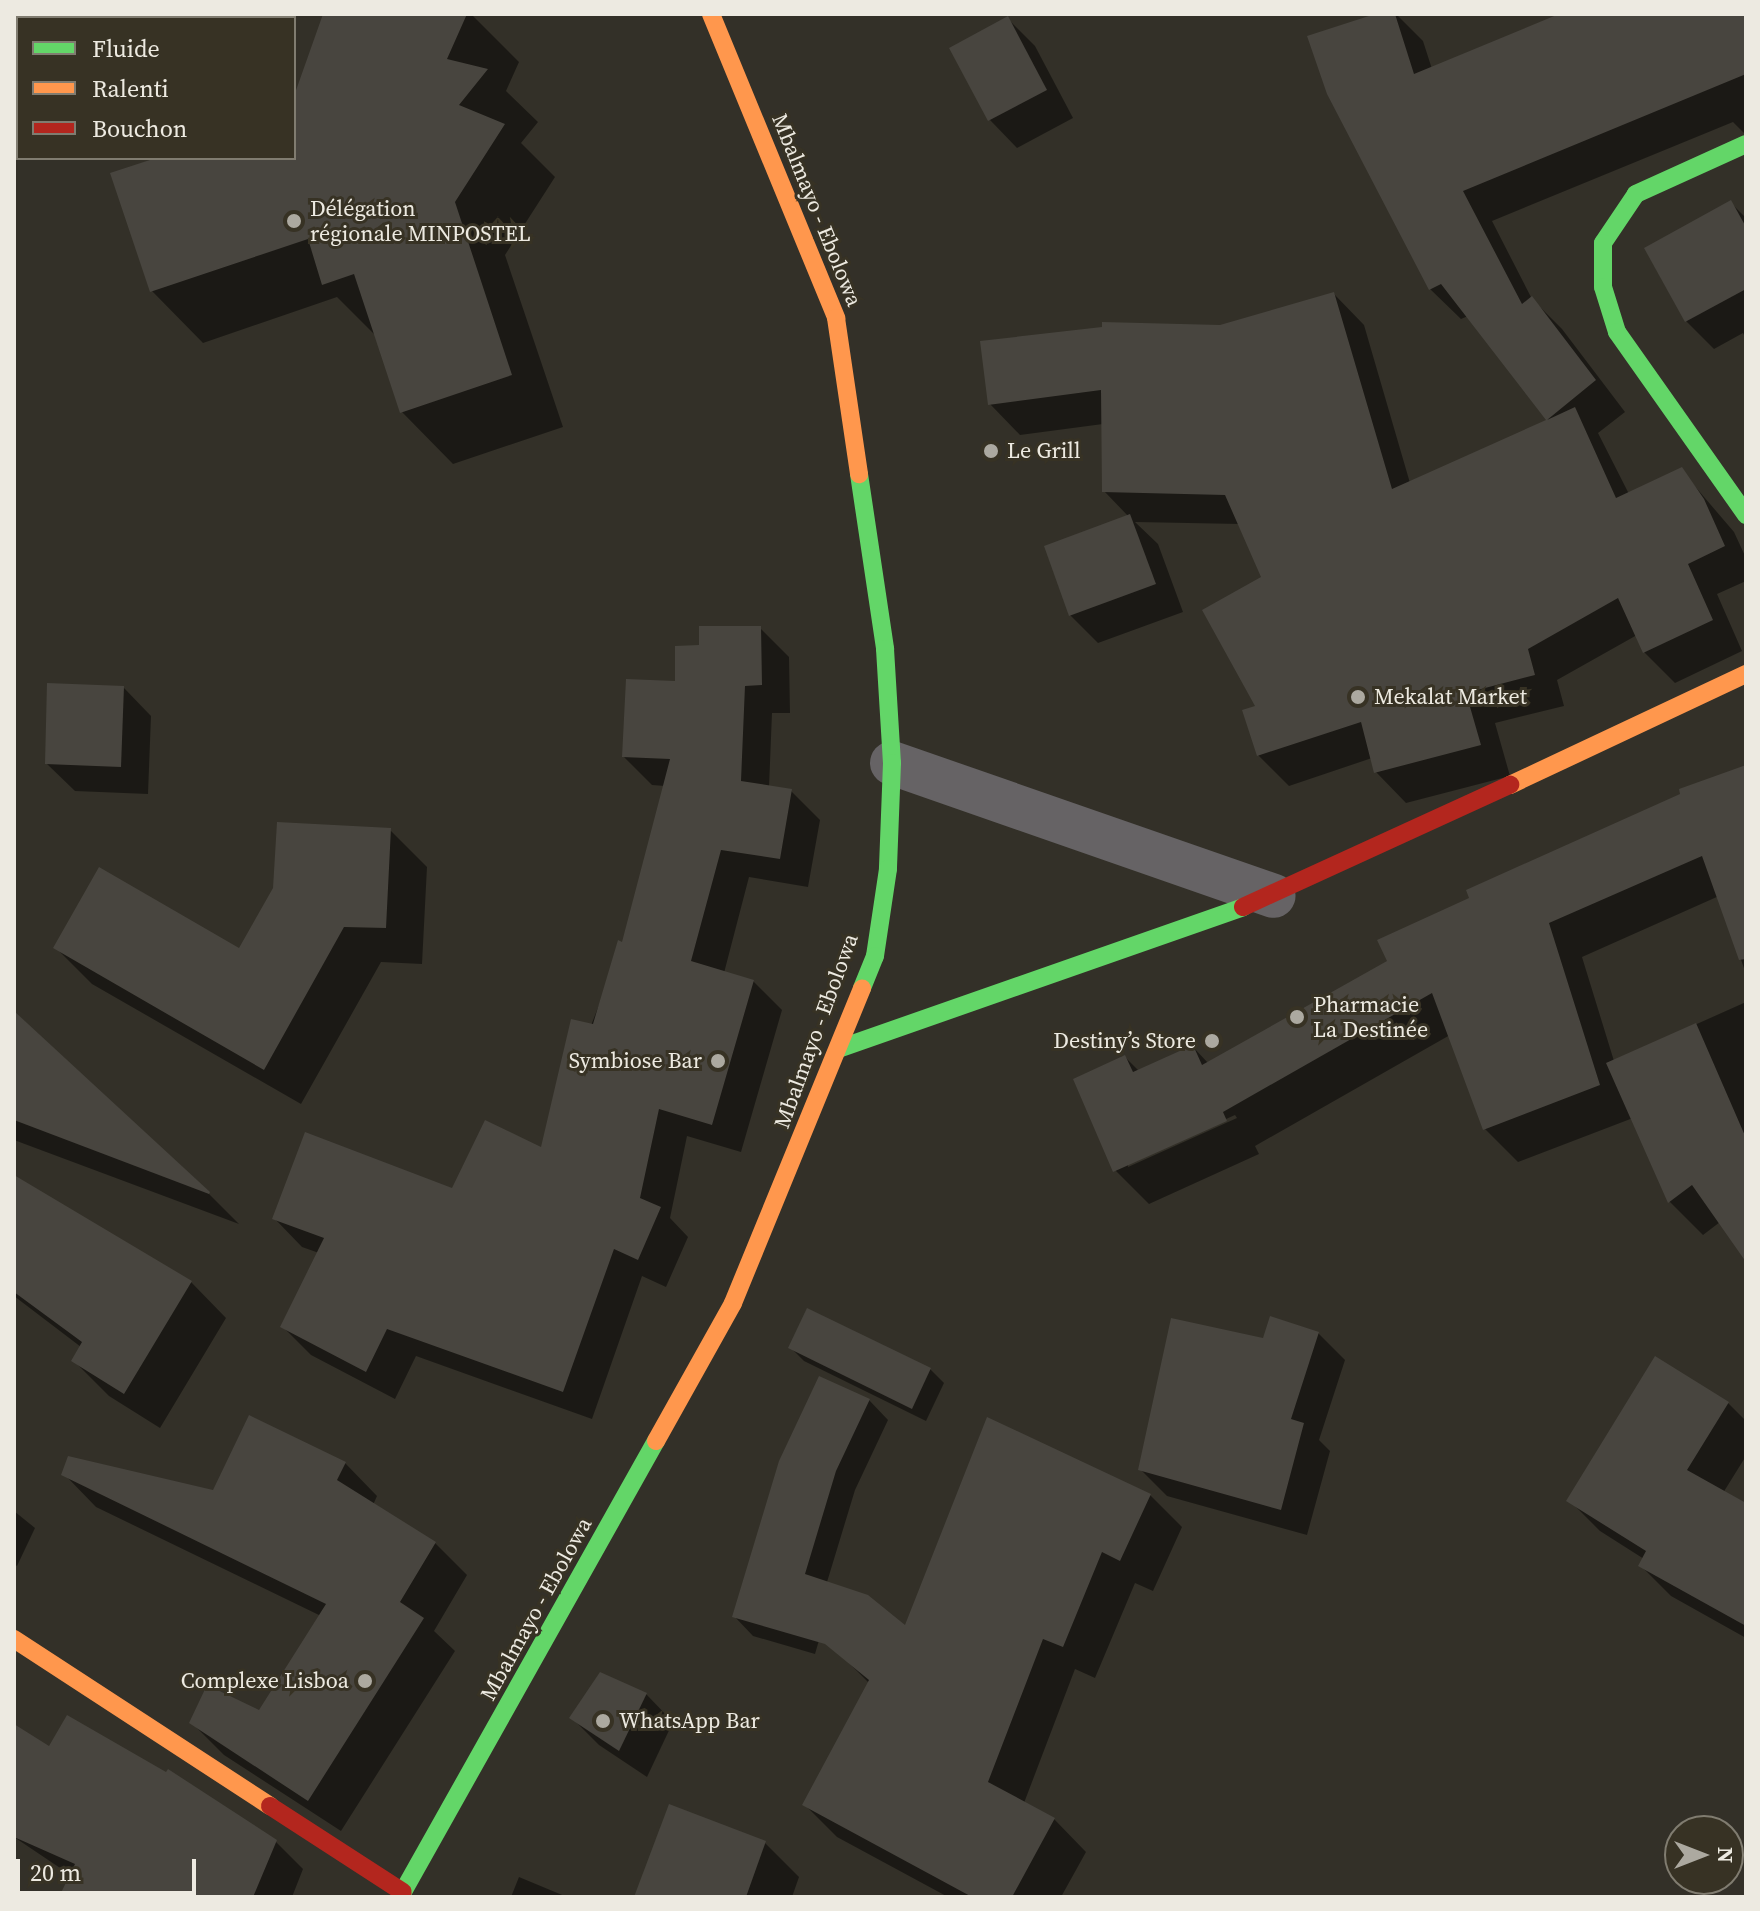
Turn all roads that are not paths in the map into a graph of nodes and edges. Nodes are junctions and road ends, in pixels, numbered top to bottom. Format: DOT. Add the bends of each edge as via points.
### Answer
graph roads {
  1 [pos="711,14"];
  2 [pos="1746,144"];
  3 [pos="1746,515"];
  4 [pos="1746,674"];
  5 [pos="892,763"];
  6 [pos="1274,896"];
  7 [pos="841,1048"];
  8 [pos="14,1639"];
  9 [pos="401,1894"];
  1 -- 5 [label="main road, Mbalmayo - Ebolowa" via="836,318 885,649"];
  2 -- 3 [label="main road" via="1636,194 1603,243 1603,287 1617,332"];
  4 -- 6 [label="main road"];
  5 -- 6 [label="street"];
  5 -- 7 [label="main road, Mbalmayo - Ebolowa" via="888,869 875,956"];
  6 -- 7 [label="main road"];
  7 -- 9 [label="main road, Mbalmayo - Ebolowa" via="733,1303"];
  8 -- 9 [label="main road"];
}
